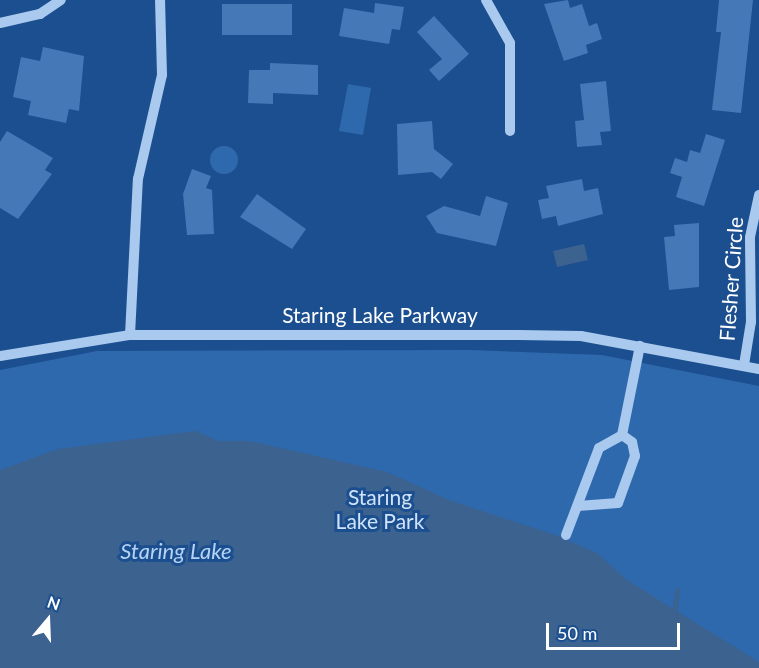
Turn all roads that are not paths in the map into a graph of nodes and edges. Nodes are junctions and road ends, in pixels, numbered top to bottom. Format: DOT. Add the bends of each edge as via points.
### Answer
graph roads {
  1 [pos="61,0"];
  2 [pos="160,0"];
  3 [pos="486,0"];
  4 [pos="0,23"];
  5 [pos="510,131"];
  6 [pos="759,195"];
  7 [pos="130,335"];
  8 [pos="640,346"];
  9 [pos="0,356"];
  10 [pos="744,365"];
  11 [pos="759,369"];
  12 [pos="622,435"];
  13 [pos="578,506"];
  14 [pos="566,535"];
  1 -- 4 [label="street" via="40,14"];
  2 -- 7 [label="street" via="162,75 138,179"];
  3 -- 5 [label="street" via="510,43"];
  6 -- 10 [label="street, Flesher Circle" via="750,237 751,322"];
  7 -- 8 [label="street, Staring Lake Parkway" via="581,336"];
  7 -- 9 [label="street, Staring Lake Parkway"];
  8 -- 10 [label="street, Staring Lake Parkway"];
  8 -- 12 [label="street"];
  10 -- 11 [label="street, Staring Lake Parkway"];
  12 -- 13 [label="street" via="598,448"];
  12 -- 13 [label="street" via="632,442 635,456 618,503"];
  13 -- 14 [label="street"];
}
